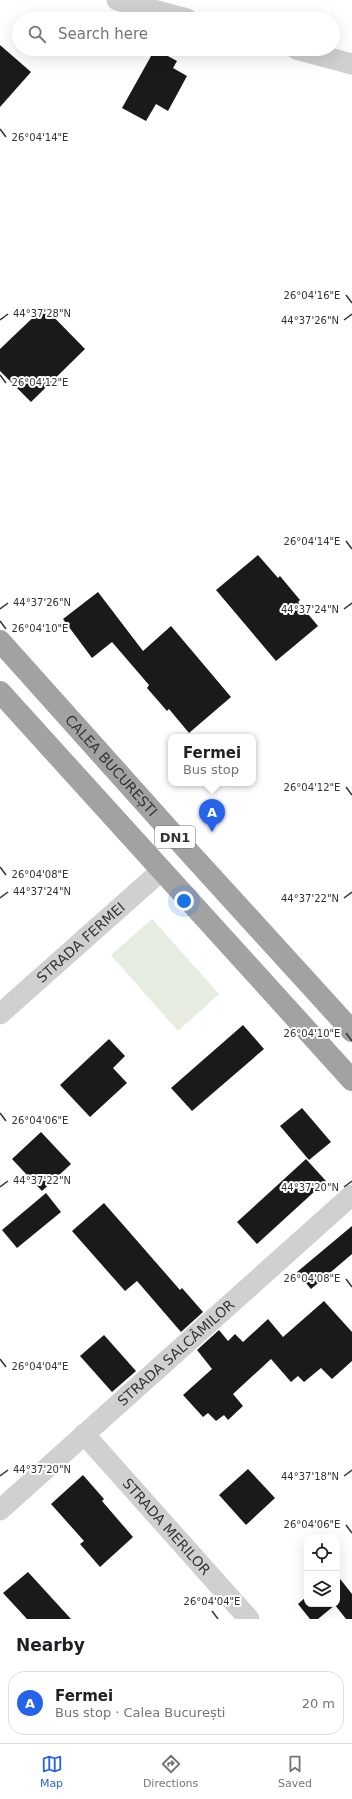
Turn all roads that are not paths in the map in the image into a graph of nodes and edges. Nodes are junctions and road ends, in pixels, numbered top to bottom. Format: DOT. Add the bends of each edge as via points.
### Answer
graph roads {
  1 [pos="117,0"];
  2 [pos="161,12"];
  3 [pos="322,56"];
  4 [pos="352,64"];
  5 [pos="0,641"];
  6 [pos="0,692"];
  7 [pos="161,871"];
  8 [pos="0,1014"];
  9 [pos="352,1030"];
  10 [pos="352,1080"];
  11 [pos="352,1195"];
  12 [pos="84,1434"];
  13 [pos="0,1510"];
  14 [pos="249,1619"];
  1 -- 2 [label="street"];
  3 -- 4 [label="street"];
  5 -- 9 [label="highway, CALEA BUCUREȘTI / DN1"];
  6 -- 7 [label="highway, DN1"];
  7 -- 8 [label="street, STRADA FERMEI"];
  7 -- 10 [label="highway, DN1"];
  11 -- 12 [label="street, STRADA SALCÂMILOR"];
  12 -- 13 [label="street, STRADA SALCÂMILOR"];
  12 -- 14 [label="street, STRADA MERILOR"];
}
